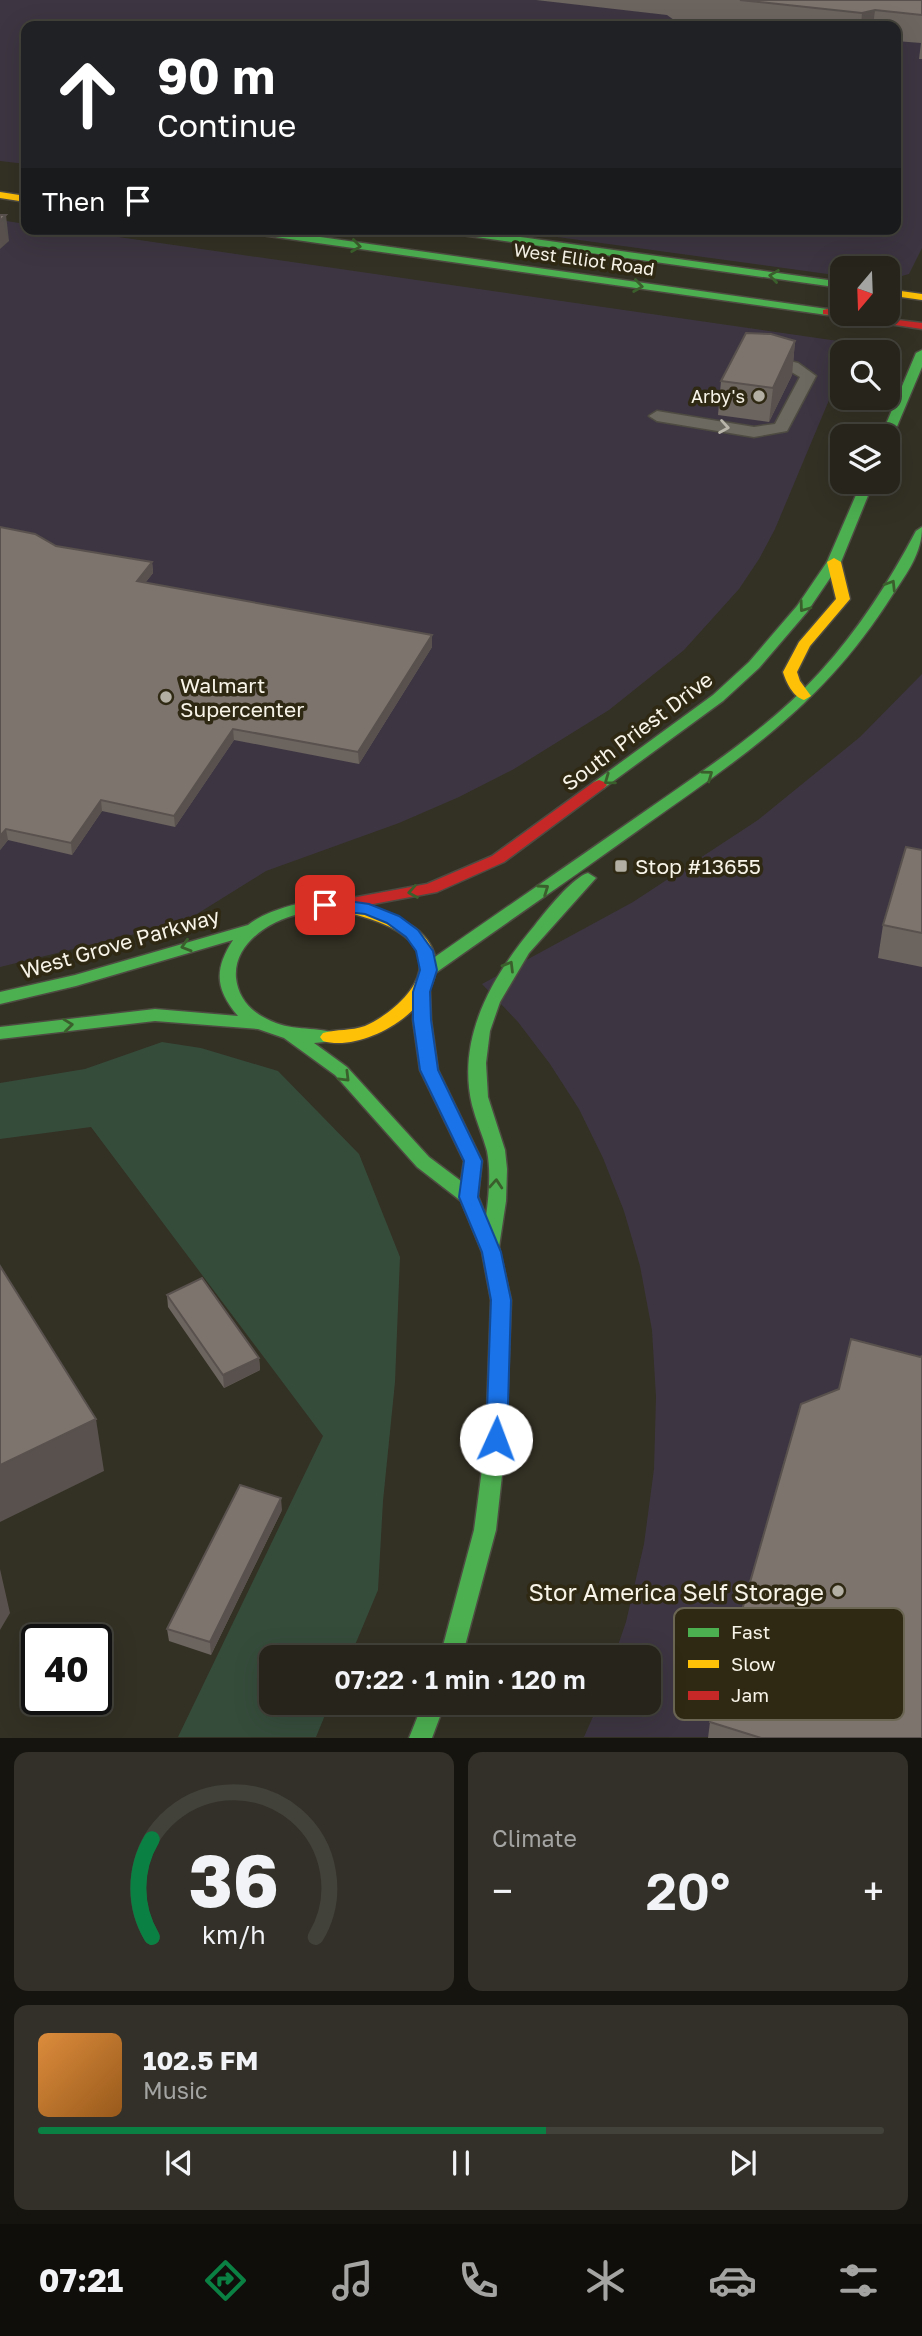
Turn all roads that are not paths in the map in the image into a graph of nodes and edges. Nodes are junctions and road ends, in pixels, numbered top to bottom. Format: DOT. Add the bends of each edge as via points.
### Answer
graph roads {
  1 [pos="0,184"];
  2 [pos="21,186"];
  3 [pos="0,195"];
  4 [pos="21,198"];
  5 [pos="282,235"];
  6 [pos="483,235"];
  7 [pos="830,283"];
  8 [pos="900,294"];
  9 [pos="922,297"];
  10 [pos="922,326"];
  11 [pos="922,353"];
  12 [pos="752,358"];
  13 [pos="657,416"];
  14 [pos="892,424"];
  15 [pos="863,494"];
  16 [pos="922,531"];
  17 [pos="834,562"];
  18 [pos="804,696"];
  19 [pos="652,813"];
  20 [pos="341,905"];
  21 [pos="252,929"];
  22 [pos="428,970"];
  23 [pos="422,992"];
  24 [pos="0,998"];
  25 [pos="258,1023"];
  26 [pos="0,1033"];
  27 [pos="291,1035"];
  28 [pos="469,1197"];
  29 [pos="492,1252"];
  30 [pos="455,1645"];
  31 [pos="430,1715"];
  32 [pos="421,1738"];
  1 -- 2 [label="main road"];
  3 -- 4 [label="main road"];
  5 -- 10 [label="main road, West Elliot Road, one-way"];
  7 -- 6 [label="main road, West Elliot Road, one-way"];
  8 -- 9 [label="main road"];
  11 -- 14 [label="main road"];
  13 -- 12 [label="lane, one-way" via="754,432 780,428 807,376 793,366"];
  15 -- 17 [label="main road, South Priest Drive"];
  18 -- 16 [label="main road, one-way" via="876,609"];
  17 -- 18 [label="main road" via="842,599 790,671"];
  17 -- 20 [label="main road, South Priest Drive, one-way" via="782,635 719,698 498,859 431,888"];
  19 -- 18 [label="main road, one-way" via="707,776"];
  22 -- 19 [label="main road, one-way"];
  29 -- 19 [label="main road, one-way" via="497,1159 478,1094 480,1032 491,996 517,952"];
  20 -- 21 [label="main road" via="308,906"];
  20 -- 22 [label="main road" via="381,914 412,933 425,951"];
  21 -- 24 [label="main road, West Grove Parkway, one-way"];
  21 -- 25 [label="main road" via="230,956 227,987 238,1006"];
  22 -- 23 [label="main road"];
  23 -- 27 [label="main road" via="407,1011 384,1026 322,1039"];
  23 -- 28 [label="main road" via="429,1070 473,1161"];
  26 -- 25 [label="main road, one-way" via="155,1015"];
  25 -- 27 [label="main road"];
  27 -- 28 [label="main road, one-way" via="341,1071 423,1162"];
  28 -- 29 [label="main road"];
  29 -- 30 [label="main road" via="501,1300 496,1439 485,1530"];
  31 -- 32 [label="main road"];
}
